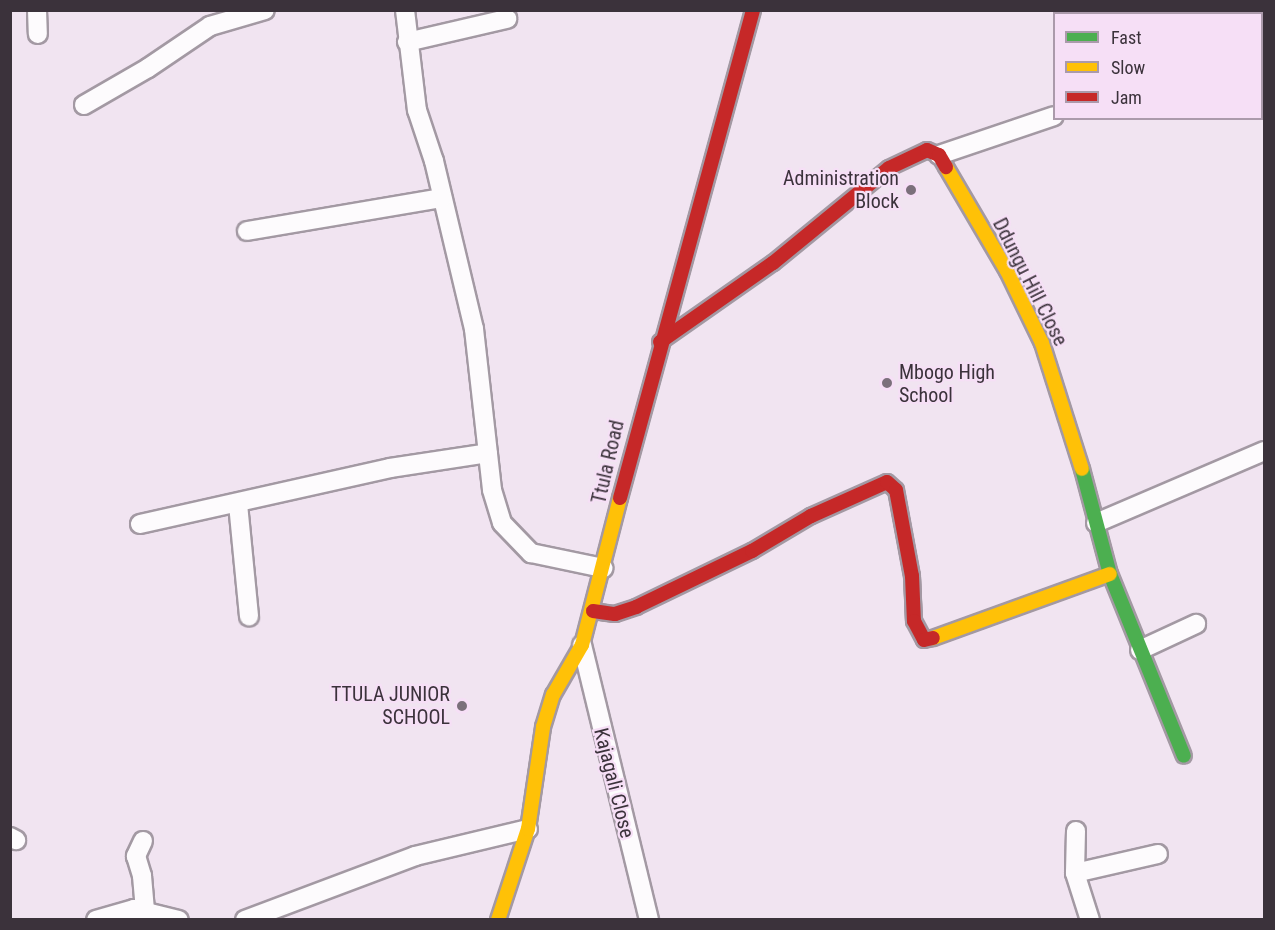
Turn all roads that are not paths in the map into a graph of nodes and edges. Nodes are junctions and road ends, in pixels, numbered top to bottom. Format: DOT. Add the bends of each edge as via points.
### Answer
graph roads {
  1 [pos="36,10"];
  2 [pos="265,10"];
  3 [pos="405,10"];
  4 [pos="753,10"];
  5 [pos="507,19"];
  6 [pos="38,34"];
  7 [pos="407,42"];
  8 [pos="84,105"];
  9 [pos="1053,116"];
  10 [pos="939,155"];
  11 [pos="442,198"];
  12 [pos="247,231"];
  13 [pos="660,342"];
  14 [pos="1264,451"];
  15 [pos="488,453"];
  16 [pos="238,504"];
  17 [pos="1096,523"];
  18 [pos="140,524"];
  19 [pos="603,568"];
  20 [pos="1110,574"];
  21 [pos="593,611"];
  22 [pos="249,616"];
  23 [pos="1196,624"];
  24 [pos="582,645"];
  25 [pos="1140,650"];
  26 [pos="1184,756"];
  27 [pos="528,829"];
  28 [pos="1076,831"];
  29 [pos="143,841"];
  30 [pos="1158,854"];
  31 [pos="1075,873"];
  32 [pos="145,909"];
  33 [pos="96,920"];
  34 [pos="179,920"];
  35 [pos="245,920"];
  36 [pos="498,920"];
  37 [pos="649,920"];
  38 [pos="1090,920"];
  1 -- 6 [label="street"];
  2 -- 8 [label="street" via="210,26"];
  3 -- 7 [label="street"];
  4 -- 13 [label="street, Ttula Road"];
  5 -- 7 [label="street"];
  7 -- 11 [label="street" via="417,110"];
  9 -- 10 [label="street"];
  10 -- 13 [label="street" via="927,150 889,168 773,264"];
  10 -- 17 [label="street, Ddungu Hill Close" via="1007,271 1042,343 1073,434"];
  11 -- 12 [label="street"];
  11 -- 15 [label="street" via="474,329"];
  13 -- 19 [label="street, Ttula Road"];
  14 -- 17 [label="street"];
  15 -- 16 [label="street" via="390,468"];
  15 -- 19 [label="street" via="492,490 502,523 516,541 545,559"];
  16 -- 18 [label="street"];
  16 -- 22 [label="street"];
  17 -- 20 [label="street, Ddungu Hill Close"];
  19 -- 21 [label="street, Ttula Road"];
  20 -- 21 [label="street" via="1013,607 958,632 924,640 914,621 912,576 896,490 887,482 811,516 752,551 636,607 615,614"];
  20 -- 25 [label="street, Ddungu Hill Close"];
  21 -- 24 [label="street, Ttula Road"];
  23 -- 25 [label="street"];
  24 -- 27 [label="street, Ttula Road" via="553,695 543,727"];
  24 -- 37 [label="street, Kajagali Close"];
  25 -- 26 [label="street, Ddungu Hill Close"];
  27 -- 35 [label="street" via="415,856"];
  27 -- 36 [label="street, Ttula Road"];
  28 -- 31 [label="street" via="1072,855"];
  29 -- 32 [label="street" via="135,856 142,876"];
  30 -- 31 [label="street"];
  31 -- 38 [label="street"];
  32 -- 33 [label="street"];
  32 -- 34 [label="street"];
}
